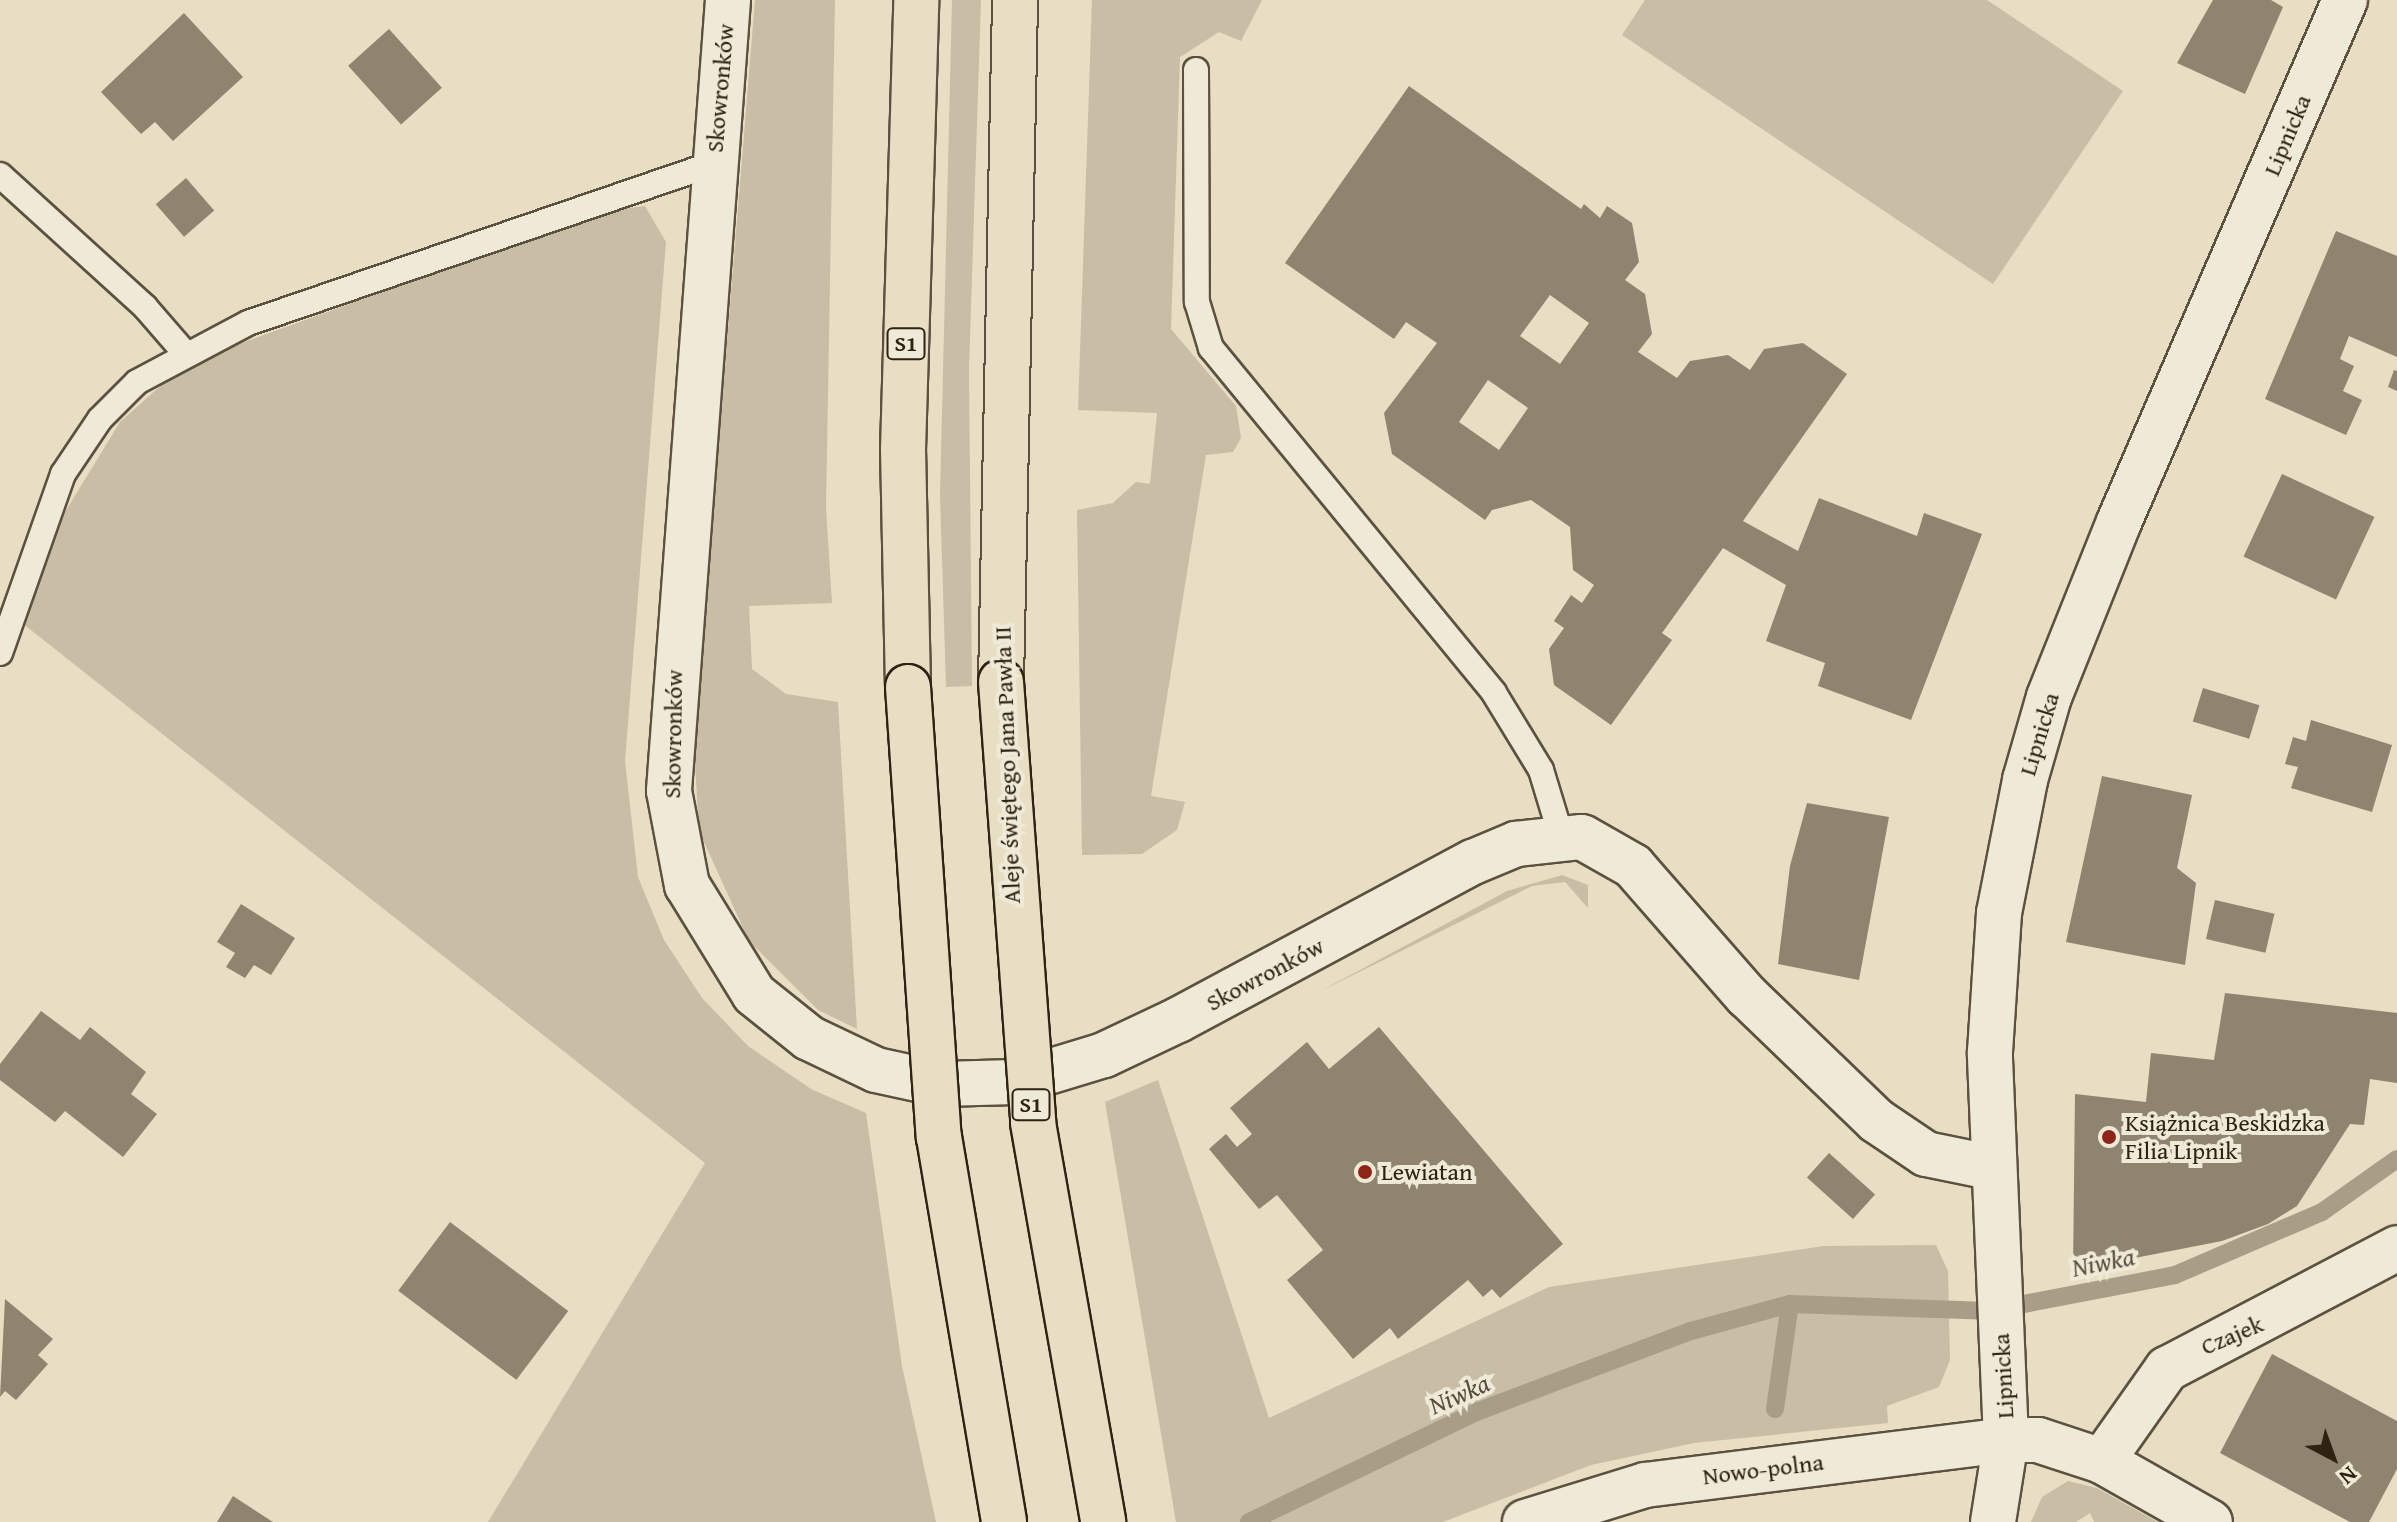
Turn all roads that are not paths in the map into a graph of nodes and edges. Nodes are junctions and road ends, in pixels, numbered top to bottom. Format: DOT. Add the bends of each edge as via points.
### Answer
graph roads {
  1 [pos="728,0"];
  2 [pos="916,0"];
  3 [pos="1015,0"];
  4 [pos="2345,0"];
  5 [pos="1196,70"];
  6 [pos="713,164"];
  7 [pos="0,175"];
  8 [pos="185,353"];
  9 [pos="0,653"];
  10 [pos="1561,836"];
  11 [pos="1990,1167"];
  12 [pos="2397,1248"];
  13 [pos="2006,1440"];
  14 [pos="2102,1461"];
  15 [pos="1004,1522"];
  16 [pos="1103,1522"];
  17 [pos="1525,1522"];
  18 [pos="1993,1522"];
  19 [pos="2210,1522"];
  1 -- 6 [label="street, Skowronków"];
  2 -- 15 [label="highway, S1, bridge" via="903,450 908,687 939,1137"];
  3 -- 16 [label="highway, Aleje świętego Jana Pawła II / S1, bridge" via="1001,682 1033,1123"];
  4 -- 11 [label="street, Lipnicka" via="2049,697 1999,913"];
  5 -- 10 [label="lane" via="1197,302 1211,348 1494,693 1541,770"];
  6 -- 8 [label="lane" via="248,323"];
  6 -- 10 [label="street, Skowronków" via="669,791 687,885 705,922 754,994 783,1018 876,1070 941,1084 1015,1082 1104,1055 1473,862"];
  7 -- 8 [label="lane" via="145,307"];
  8 -- 9 [label="lane" via="137,382 100,419 63,474"];
  10 -- 11 [label="street, Skowronków" via="1601,843 1633,866 1747,996 1877,1121 1926,1154"];
  11 -- 13 [label="street, Lipnicka"];
  12 -- 14 [label="street, Czajek" via="2167,1369"];
  13 -- 14 [label="street, Nowo-polna" via="2038,1440"];
  13 -- 17 [label="street, Nowo-polna" via="1645,1485"];
  13 -- 18 [label="street, Lipnicka"];
  14 -- 19 [label="street, Nowo-polna"];
}
